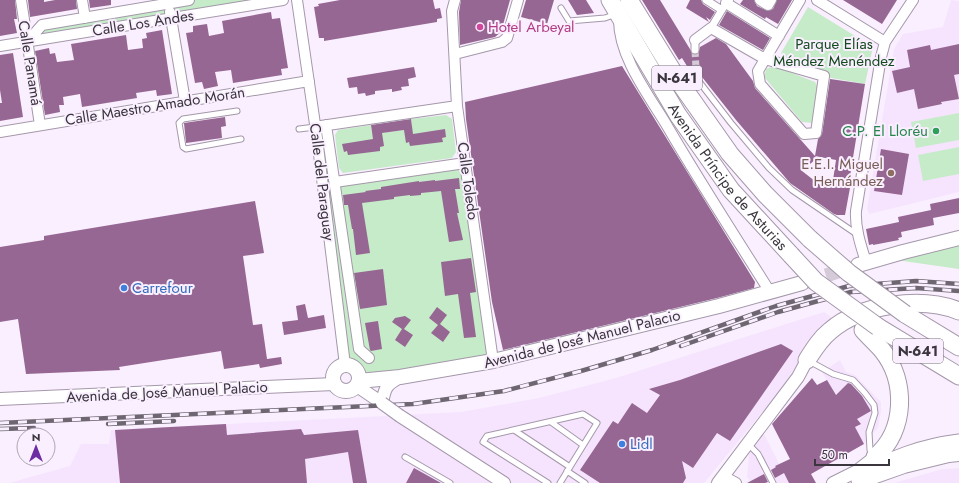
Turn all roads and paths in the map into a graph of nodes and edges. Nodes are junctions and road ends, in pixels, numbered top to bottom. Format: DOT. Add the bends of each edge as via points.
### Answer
graph roads {
  1 [pos="21,0"];
  2 [pos="82,0"];
  3 [pos="189,0"];
  4 [pos="283,0"];
  5 [pos="296,0"];
  6 [pos="455,0"];
  7 [pos="518,0"];
  8 [pos="629,0"];
  9 [pos="706,0"];
  10 [pos="760,0"];
  11 [pos="771,0"];
  12 [pos="800,0"];
  13 [pos="817,0"];
  14 [pos="913,0"];
  15 [pos="168,2"];
  16 [pos="725,4"];
  17 [pos="614,7"];
  18 [pos="561,8"];
  19 [pos="85,18"];
  20 [pos="170,18"];
  21 [pos="711,28"];
  22 [pos="779,36"];
  23 [pos="694,40"];
  24 [pos="27,42"];
  25 [pos="884,42"];
  26 [pos="0,46"];
  27 [pos="695,50"];
  28 [pos="455,54"];
  29 [pos="765,60"];
  30 [pos="690,76"];
  31 [pos="309,81"];
  32 [pos="185,101"];
  33 [pos="457,106"];
  34 [pos="237,111"];
  35 [pos="40,125"];
  36 [pos="326,125"];
  37 [pos="315,127"];
  38 [pos="299,129"];
  39 [pos="0,132"];
  40 [pos="241,139"];
  41 [pos="465,163"];
  42 [pos="335,182"];
  43 [pos="858,236"];
  44 [pos="959,236"];
  45 [pos="862,263"];
  46 [pos="809,282"];
  47 [pos="770,292"];
  48 [pos="959,311"];
  49 [pos="870,328"];
  50 [pos="959,348"];
  51 [pos="369,358"];
  52 [pos="807,360"];
  53 [pos="493,361"];
  54 [pos="345,365"];
  55 [pos="959,376"];
  56 [pos="400,377"];
  57 [pos="334,384"];
  58 [pos="358,384"];
  59 [pos="0,399"];
  60 [pos="382,403"];
  61 [pos="551,422"];
  62 [pos="514,430"];
  63 [pos="959,443"];
  64 [pos="747,444"];
  65 [pos="583,445"];
  66 [pos="959,455"];
  67 [pos="874,457"];
  68 [pos="405,458"];
  69 [pos="568,469"];
  70 [pos="721,480"];
  71 [pos="858,482"];
  72 [pos="450,483"];
  73 [pos="504,483"];
  74 [pos="548,483"];
  75 [pos="560,483"];
  76 [pos="585,483"];
  77 [pos="736,483"];
  78 [pos="773,483"];
  79 [pos="833,483"];
  1 -- 24 [label="street, Calle Panamá"];
  2 -- 19 [label="street"];
  3 -- 15 [label="street, Calle Los Andes"];
  4 -- 20 [label="street, Calle Los Andes"];
  5 -- 31 [label="street, Calle del Paraguay"];
  6 -- 28 [label="street, Calle Toledo" via="452,11"];
  7 -- 28 [label="street" via="507,38 502,42"];
  8 -- 30 [label="highway, Avenida Príncipe de Asturias / N-641"];
  9 -- 16 [label="street"];
  10 -- 11 [label="street" via="768,5"];
  12 -- 22 [label="street"];
  13 -- 25 [label="street"];
  14 -- 25 [label="street"];
  15 -- 19 [label="street, Calle Los Andes"];
  15 -- 20 [label="street"];
  16 -- 21 [label="street"];
  16 -- 22 [label="street"];
  17 -- 18 [label="lane" via="605,18 569,21"];
  17 -- 46 [label="highway, Avenida Príncipe de Asturias / N-641, bridge" via="678,115 731,190 790,255"];
  17 -- 47 [label="street" via="626,57"];
  19 -- 24 [label="street, Calle Los Andes" via="42,25"];
  20 -- 24 [label="street, Calle Los Andes"];
  20 -- 32 [label="street"];
  21 -- 23 [label="street"];
  21 -- 29 [label="street"];
  22 -- 29 [label="street"];
  23 -- 27 [label="street"];
  24 -- 26 [label="street, Calle Los Andes"];
  24 -- 35 [label="street, Calle Panamá"];
  25 -- 43 [label="street" via="856,211"];
  28 -- 33 [label="street, Calle Toledo"];
  29 -- 29 [label="street" via="758,71 760,84 804,134 816,133 824,76"];
  30 -- 43 [label="lane, Avenida Príncipe de Asturias" via="769,168 792,190"];
  30 -- 50 [label="highway, Avenida Príncipe de Asturias / N-641, bridge" via="730,154 765,194 849,273 905,314"];
  31 -- 32 [label="street, Calle Maestro Amado Morán"];
  31 -- 37 [label="street, Calle del Paraguay"];
  32 -- 35 [label="street, Calle Maestro Amado Morán"];
  33 -- 36 [label="street"];
  33 -- 41 [label="street, Calle Toledo"];
  34 -- 40 [label="lane" via="183,119 179,123 181,144 186,149"];
  35 -- 39 [label="street, Calle Maestro Amado Morán"];
  36 -- 37 [label="street"];
  36 -- 42 [label="street, Calle del Paraguay"];
  37 -- 38 [label="lane"];
  37 -- 54 [label="street, Calle del Paraguay"];
  41 -- 42 [label="street"];
  41 -- 53 [label="street, Calle Toledo"];
  42 -- 51 [label="street, Calle del Paraguay" via="359,349"];
  43 -- 45 [label="street"];
  44 -- 45 [label="main road"];
  46 -- 47 [label="main road, Avenida de José Manuel Palacio"];
  46 -- 49 [label="highway, Avenida Príncipe de Asturias / N-641, bridge"];
  47 -- 53 [label="main road, Avenida de José Manuel Palacio"];
  48 -- 52 [label="highway" via="947,306 926,304 896,305 865,311 830,330 818,342"];
  49 -- 55 [label="highway, Avenida Príncipe de Asturias / N-641"];
  49 -- 67 [label="highway" via="897,377 900,403 899,417 888,441"];
  52 -- 64 [label="street" via="798,378"];
  52 -- 67 [label="lane" via="833,374 853,380 874,405 875,413 869,432 870,450"];
  53 -- 56 [label="main road, Avenida de José Manuel Palacio"];
  54 -- 57 [label="main road" via="334,371"];
  54 -- 58 [label="main road" via="357,370"];
  56 -- 58 [label="main road, Avenida de José Manuel Palacio"];
  56 -- 60 [label="street" via="389,383"];
  57 -- 58 [label="main road" via="345,392"];
  57 -- 59 [label="street, Avenida de José Manuel Palacio"];
  58 -- 60 [label="street"];
  60 -- 73 [label="street, bridge"];
  61 -- 62 [label="lane"];
  61 -- 65 [label="lane"];
  61 -- 65 [label="lane" via="583,414 597,423"];
  62 -- 69 [label="lane"];
  62 -- 74 [label="lane" via="487,436 483,442"];
  63 -- 71 [label="highway" via="935,446 908,455 870,472"];
  64 -- 70 [label="street"];
  64 -- 78 [label="lane" via="758,454"];
  65 -- 69 [label="lane"];
  66 -- 71 [label="street" via="904,467"];
  67 -- 79 [label="street" via="857,471"];
  68 -- 72 [label="lane"];
  69 -- 75 [label="lane"];
  69 -- 76 [label="lane"];
  70 -- 77 [label="street"];
}
